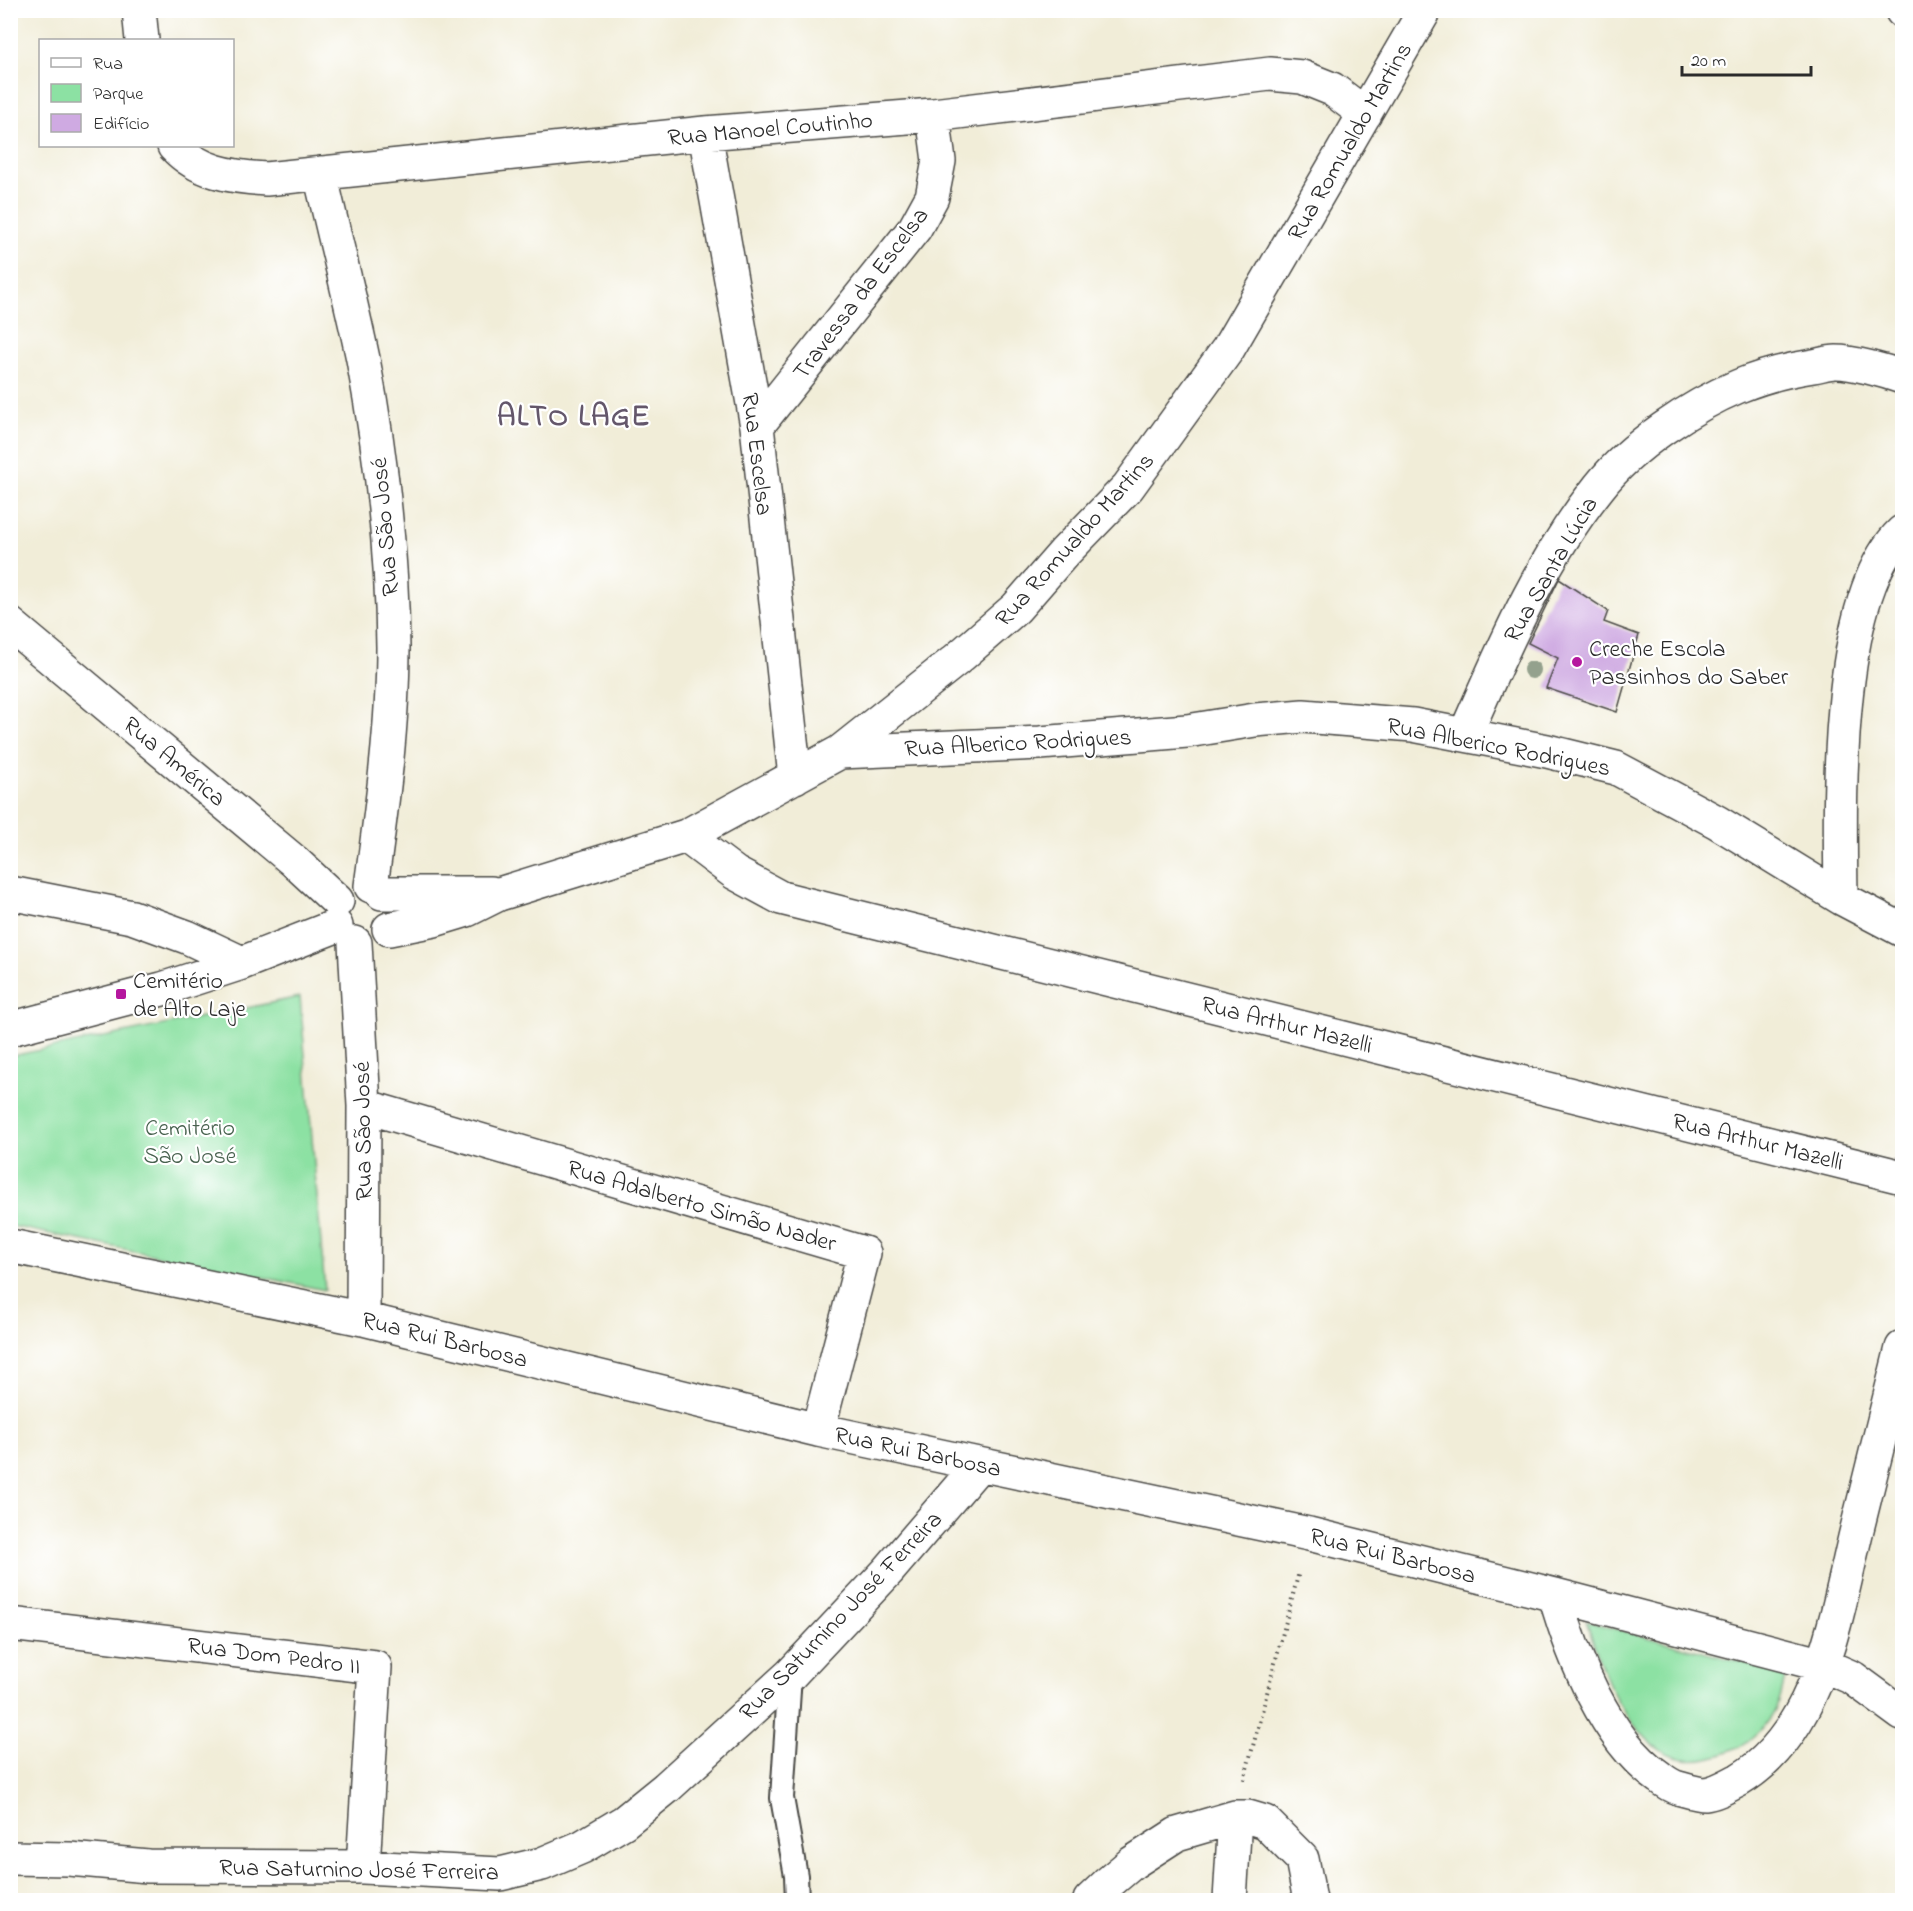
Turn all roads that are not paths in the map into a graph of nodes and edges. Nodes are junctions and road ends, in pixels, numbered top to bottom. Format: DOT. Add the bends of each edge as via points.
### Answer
graph roads {
  1 [pos="139,10"];
  2 [pos="1425,10"];
  3 [pos="142,39"];
  4 [pos="1365,114"];
  5 [pos="933,115"];
  6 [pos="705,133"];
  7 [pos="175,147"];
  8 [pos="320,173"];
  9 [pos="1902,377"];
  10 [pos="757,426"];
  11 [pos="1902,532"];
  12 [pos="10,624"];
  13 [pos="1465,735"];
  14 [pos="840,752"];
  15 [pos="795,777"];
  16 [pos="686,836"];
  17 [pos="376,889"];
  18 [pos="10,893"];
  19 [pos="499,894"];
  20 [pos="1841,898"];
  21 [pos="343,923"];
  22 [pos="389,929"];
  23 [pos="1902,930"];
  24 [pos="242,963"];
  25 [pos="10,1029"];
  26 [pos="363,1106"];
  27 [pos="1902,1177"];
  28 [pos="10,1246"];
  29 [pos="363,1319"];
  30 [pos="1902,1348"];
  31 [pos="818,1430"];
  32 [pos="979,1465"];
  33 [pos="1555,1595"];
  34 [pos="10,1624"];
  35 [pos="1823,1665"];
  36 [pos="790,1675"];
  37 [pos="1902,1714"];
  38 [pos="1234,1817"];
  39 [pos="10,1858"];
  40 [pos="363,1867"];
  41 [pos="798,1900"];
  42 [pos="1090,1900"];
  43 [pos="1230,1900"];
  44 [pos="1310,1900"];
  1 -- 3 [label="street"];
  2 -- 4 [label="street, Rua Romualdo Martins"];
  4 -- 5 [label="street, Rua Manoel Coutinho" via="1332,89 1302,77 1270,74"];
  4 -- 14 [label="street, Rua Romualdo Martins" via="1228,349 1128,487 1016,608"];
  5 -- 6 [label="street, Rua Manoel Coutinho"];
  5 -- 10 [label="street, Travessa da Escelsa" via="939,161 932,196 915,228"];
  6 -- 8 [label="street, Rua Manoel Coutinho"];
  6 -- 10 [label="street, Rua Escelsa"];
  7 -- 8 [label="street, Rua Manoel Coutinho" via="207,170 234,177 266,179"];
  8 -- 17 [label="street, Rua São José" via="363,358 386,513 393,648"];
  9 -- 13 [label="street, Rua Santa Lúcia" via="1836,362 1788,370 1715,396 1678,418 1633,453 1600,485 1539,578"];
  10 -- 15 [label="street, Rua Escelsa"];
  11 -- 20 [label="street" via="1883,557 1868,590 1849,669 1840,790"];
  12 -- 21 [label="street, Rua América" via="295,862"];
  13 -- 14 [label="street, Rua Alberico Rodrigues" via="1413,724 1303,717 1040,743"];
  13 -- 20 [label="street, Rua Alberico Rodrigues" via="1616,768 1717,822"];
  14 -- 15 [label="street, Rua Romualdo Martins"];
  15 -- 16 [label="street, Rua Romualdo Martins"];
  16 -- 19 [label="street, Rua Romualdo Martins"];
  16 -- 27 [label="street, Rua Arthur Mazelli" via="735,873 781,897"];
  17 -- 19 [label="street"];
  17 -- 21 [label="street" via="358,885 346,890"];
  17 -- 22 [label="street" via="390,904"];
  18 -- 24 [label="street" via="132,917"];
  19 -- 22 [label="street" via="434,921"];
  20 -- 23 [label="street, Rua Alberico Rodrigues"];
  21 -- 22 [label="street" via="368,944 381,939"];
  21 -- 24 [label="street"];
  21 -- 26 [label="street, Rua São José"];
  24 -- 25 [label="street" via="162,989"];
  26 -- 29 [label="street, Rua São José"];
  26 -- 31 [label="street, Rua Adalberto Simão Nader" via="864,1253"];
  28 -- 29 [label="street, Rua Rui Barbosa"];
  29 -- 31 [label="street, Rua Rui Barbosa"];
  30 -- 35 [label="street"];
  31 -- 32 [label="street, Rua Rui Barbosa"];
  32 -- 33 [label="street, Rua Rui Barbosa" via="1309,1534"];
  32 -- 36 [label="street, Rua Saturnino José Ferreira" via="888,1571"];
  33 -- 35 [label="street, Rua Rui Barbosa"];
  33 -- 35 [label="street" via="1567,1636 1610,1724 1631,1753 1673,1787 1705,1794 1749,1774 1789,1732"];
  34 -- 40 [label="street, Rua Dom Pedro II" via="375,1667"];
  35 -- 37 [label="street, Rua Rui Barbosa" via="1853,1678"];
  36 -- 40 [label="street, Rua Saturnino José Ferreira" via="666,1788 624,1822 582,1847 542,1864 500,1874"];
  36 -- 41 [label="lane" via="782,1798"];
  38 -- 42 [label="street" via="1177,1834 1132,1863"];
  38 -- 43 [label="street"];
  38 -- 44 [label="street" via="1265,1822 1302,1859"];
  39 -- 40 [label="street, Rua Saturnino José Ferreira" via="148,1866"];
}
